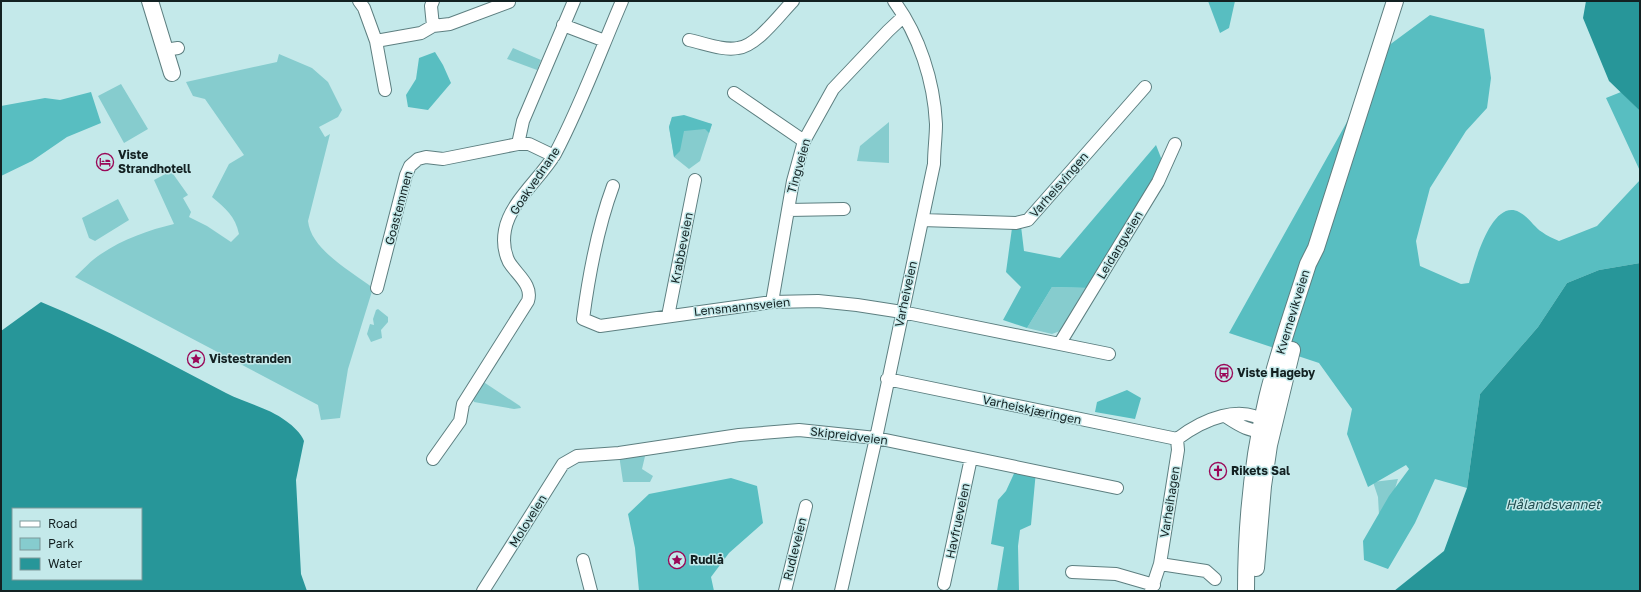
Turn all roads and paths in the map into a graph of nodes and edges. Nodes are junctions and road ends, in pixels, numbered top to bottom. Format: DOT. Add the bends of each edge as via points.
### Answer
graph roads {
  1 [pos="150,1"];
  2 [pos="359,1"];
  3 [pos="433,1"];
  4 [pos="574,1"];
  5 [pos="622,1"];
  6 [pos="793,1"];
  7 [pos="894,1"];
  8 [pos="1395,1"];
  9 [pos="509,2"];
  10 [pos="904,16"];
  11 [pos="563,25"];
  12 [pos="433,26"];
  13 [pos="689,40"];
  14 [pos="376,41"];
  15 [pos="605,41"];
  16 [pos="172,73"];
  17 [pos="1145,87"];
  18 [pos="385,90"];
  19 [pos="734,93"];
  20 [pos="804,141"];
  21 [pos="518,144"];
  22 [pos="1175,144"];
  23 [pos="554,156"];
  24 [pos="695,180"];
  25 [pos="613,186"];
  26 [pos="844,209"];
  27 [pos="788,210"];
  28 [pos="922,220"];
  29 [pos="377,288"];
  30 [pos="772,302"];
  31 [pos="902,312"];
  32 [pos="668,316"];
  33 [pos="1060,343"];
  34 [pos="1109,354"];
  35 [pos="887,379"];
  36 [pos="1265,426"];
  37 [pos="876,438"];
  38 [pos="1177,439"];
  39 [pos="577,456"];
  40 [pos="433,458"];
  41 [pos="971,458"];
  42 [pos="1117,488"];
  43 [pos="806,506"];
  44 [pos="583,560"];
  45 [pos="1160,564"];
  46 [pos="1072,572"];
  47 [pos="1215,579"];
  48 [pos="944,584"];
  49 [pos="1153,588"];
  50 [pos="483,591"];
  51 [pos="590,591"];
  52 [pos="785,591"];
  53 [pos="840,591"];
  54 [pos="1246,591"];
  55 [pos="1254,591"];
  1 -- 16 [label="main road" via="171,49"];
  2 -- 14 [label="street"];
  3 -- 12 [label="street"];
  4 -- 11 [label="street"];
  5 -- 15 [label="street, Goakvednane"];
  6 -- 13 [label="street" via="760,35 738,48"];
  7 -- 10 [label="street, Varheiveien"];
  8 -- 36 [label="main road, Kvernevikveien" via="1316,248 1308,264 1281,348"];
  9 -- 12 [label="street" via="450,24"];
  10 -- 20 [label="street, Tingveien" via="833,89"];
  10 -- 28 [label="street, Varheiveien" via="921,52 931,87 936,124 933,170"];
  11 -- 15 [label="street"];
  11 -- 21 [label="street" via="522,121"];
  12 -- 14 [label="street" via="421,33"];
  14 -- 18 [label="street"];
  15 -- 23 [label="street, Goakvednane"];
  17 -- 28 [label="street, Varheisvingen" via="1028,220 1016,223"];
  19 -- 20 [label="street"];
  20 -- 27 [label="street, Tingveien" via="792,181"];
  21 -- 23 [label="street, Goastemmen" via="529,144"];
  21 -- 29 [label="street, Goastemmen" via="443,158 426,157 418,159 410,166"];
  22 -- 33 [label="street, Leidangveien" via="1158,182"];
  23 -- 40 [label="street, Goakvednane" via="514,208 505,228 504,244 509,261 526,285 530,294 528,301 462,404 460,421"];
  24 -- 32 [label="street, Krabbeveien"];
  25 -- 32 [label="street, Lensmannsveien" via="595,244 583,319 600,326"];
  26 -- 27 [label="street"];
  27 -- 30 [label="street, Tingveien"];
  28 -- 31 [label="street, Varheiveien"];
  30 -- 31 [label="street, Lensmannsveien" via="818,301"];
  30 -- 32 [label="street, Lensmannsveien"];
  31 -- 33 [label="street, Lensmannsveien"];
  31 -- 35 [label="street, Varheiveien"];
  33 -- 34 [label="street, Lensmannsveien"];
  35 -- 37 [label="street, Varheiveien"];
  35 -- 38 [label="street, Varheiskjæringen"];
  36 -- 38 [label="street" via="1247,414 1233,414 1212,419"];
  36 -- 54 [label="main road, Kvernevikveien" via="1251,491 1246,545"];
  36 -- 55 [label="main road, Kvernevikveien"];
  37 -- 39 [label="street, Skipreidveien" via="799,430 739,435"];
  37 -- 41 [label="street, Skipreidveien"];
  37 -- 53 [label="street, Varheiveien"];
  38 -- 45 [label="street, Varheihagen" via="1178,450"];
  39 -- 50 [label="street, Moloveien" via="564,464"];
  41 -- 42 [label="street, Skipreidveien"];
  41 -- 48 [label="street, Havfrueveien"];
  43 -- 52 [label="street, Rudleveien"];
  44 -- 51 [label="street"];
  45 -- 47 [label="street" via="1206,571"];
  45 -- 49 [label="street, Varheihagen"];
  46 -- 49 [label="street, Varheihagen" via="1116,574"];
}
